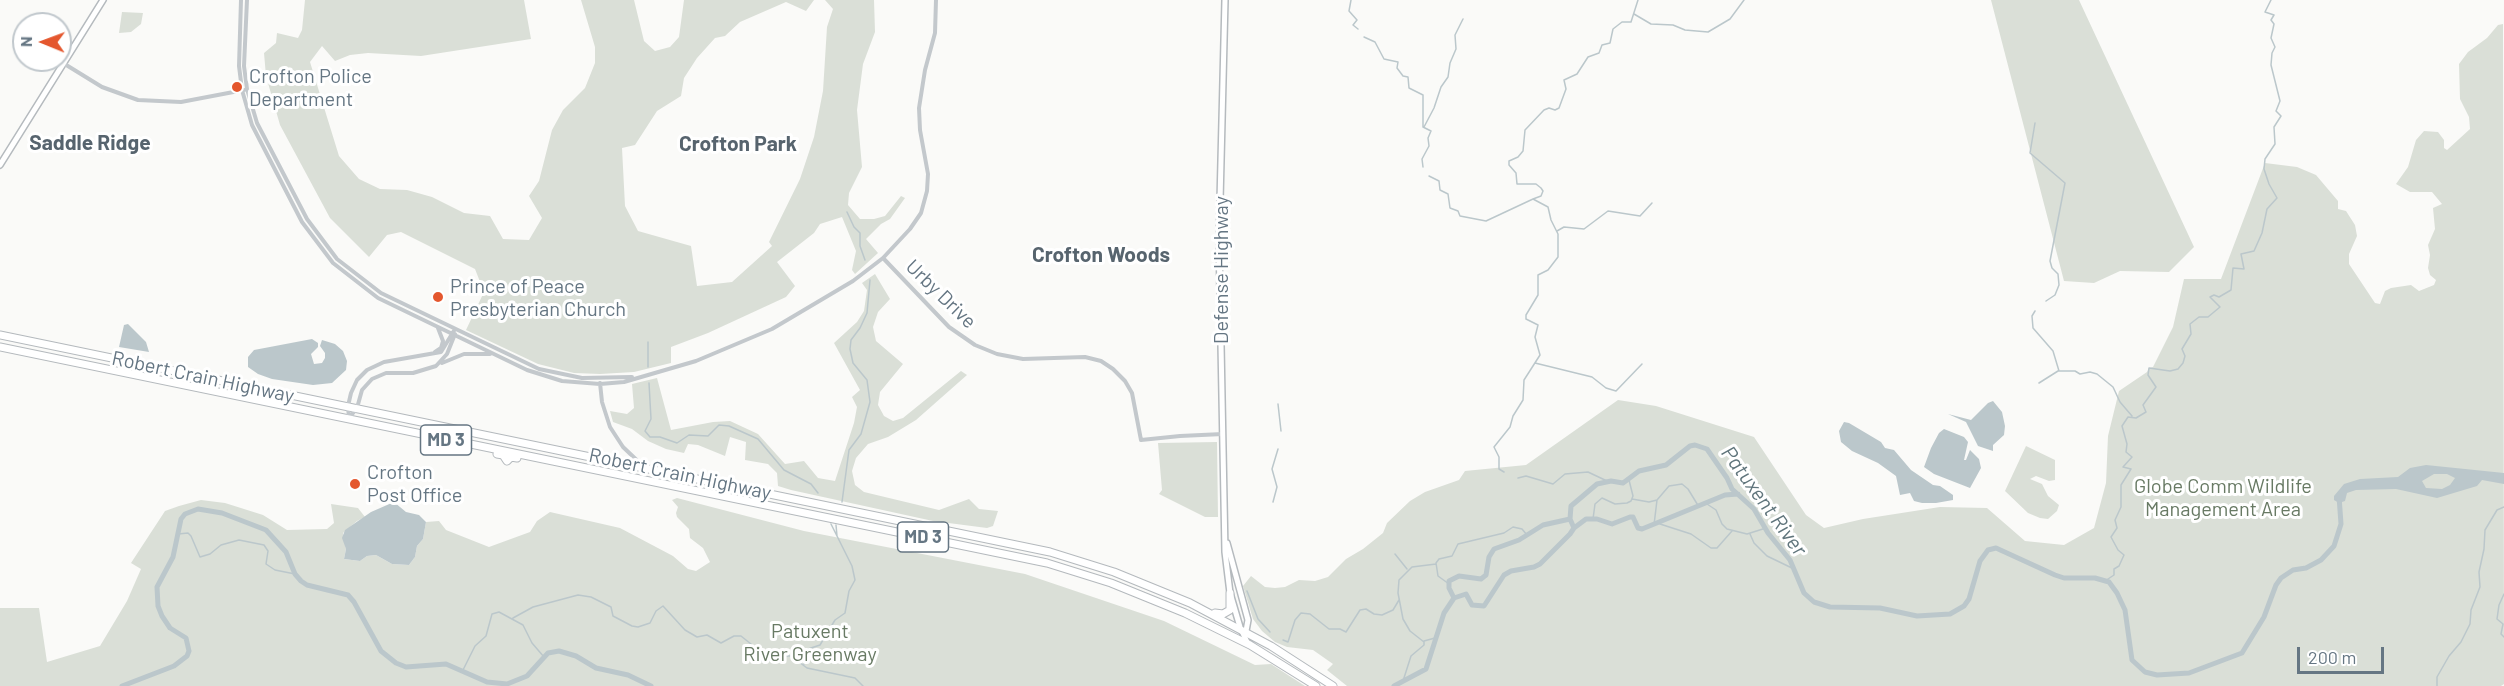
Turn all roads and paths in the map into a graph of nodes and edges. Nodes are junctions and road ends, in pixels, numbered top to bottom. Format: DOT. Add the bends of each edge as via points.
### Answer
graph roads {
  1 [pos="103,0"];
  2 [pos="241,0"];
  3 [pos="247,0"];
  4 [pos="936,0"];
  5 [pos="1225,0"];
  6 [pos="72,49"];
  7 [pos="72,69"];
  8 [pos="57,72"];
  9 [pos="245,90"];
  10 [pos="0,165"];
  11 [pos="883,258"];
  12 [pos="438,328"];
  13 [pos="455,329"];
  14 [pos="0,335"];
  15 [pos="454,335"];
  16 [pos="0,347"];
  17 [pos="492,354"];
  18 [pos="429,355"];
  19 [pos="138,363"];
  20 [pos="94,366"];
  21 [pos="436,366"];
  22 [pos="600,382"];
  23 [pos="348,406"];
  24 [pos="357,408"];
  25 [pos="349,419"];
  26 [pos="1223,434"];
  27 [pos="644,467"];
  28 [pos="797,498"];
  29 [pos="765,504"];
  30 [pos="1225,539"];
  31 [pos="1230,593"];
  32 [pos="1211,613"];
  33 [pos="1242,631"];
  34 [pos="1234,636"];
  35 [pos="1250,645"];
  36 [pos="1316,686"];
  37 [pos="1333,686"];
  1 -- 6 [label="main road"];
  2 -- 9 [label="street" via="238,56"];
  3 -- 9 [label="street"];
  4 -- 11 [label="street" via="935,33 919,108 928,174 926,197 915,223"];
  5 -- 26 [label="main road, Defense Highway" via="1219,234"];
  7 -- 9 [label="street" via="102,87 138,100 181,102"];
  8 -- 10 [label="main road"];
  9 -- 12 [label="street" via="258,139 302,222 321,249 366,290"];
  9 -- 13 [label="street" via="263,136 307,219 329,250 381,293"];
  11 -- 22 [label="street" via="840,290 762,334 696,361 624,382"];
  11 -- 26 [label="street, Urby Drive" via="949,327 975,345 1023,358 1085,357 1113,369 1132,393 1141,440"];
  12 -- 15 [label="street"];
  12 -- 18 [label="street" via="442,344"];
  13 -- 15 [label="street"];
  13 -- 22 [label="street" via="539,369"];
  14 -- 19 [label="highway, Robert Crain Highway / MD 3"];
  15 -- 17 [label="street"];
  15 -- 18 [label="street" via="444,350"];
  15 -- 21 [label="street" via="447,354"];
  16 -- 20 [label="highway, Robert Crain Highway / MD 3"];
  17 -- 21 [label="street" via="459,355"];
  17 -- 22 [label="street" via="552,378"];
  18 -- 23 [label="street" via="372,366 357,380"];
  19 -- 20 [label="highway" via="132,366 106,361"];
  19 -- 23 [label="highway, Robert Crain Highway / MD 3"];
  20 -- 25 [label="highway, Robert Crain Highway / MD 3"];
  21 -- 24 [label="street" via="419,372 376,376 363,390"];
  22 -- 27 [label="street" via="610,427 623,447"];
  23 -- 24 [label="highway, Robert Crain Highway / MD 3"];
  23 -- 25 [label="street"];
  24 -- 25 [label="street"];
  24 -- 27 [label="highway, Robert Crain Highway / MD 3"];
  25 -- 29 [label="highway, Robert Crain Highway / MD 3" via="449,440 503,455 507,461 511,457 543,460"];
  26 -- 30 [label="main road, Defense Highway"];
  27 -- 28 [label="highway, Robert Crain Highway / MD 3"];
  28 -- 29 [label="highway" via="794,507"];
  28 -- 32 [label="highway, Robert Crain Highway / MD 3" via="1050,552 1143,583"];
  29 -- 34 [label="highway, Robert Crain Highway / MD 3" via="1054,565 1148,597"];
  30 -- 31 [label="main road, Defense Highway"];
  30 -- 33 [label="main road, Defense Highway" via="1248,620"];
  31 -- 32 [label="highway" via="1228,612"];
  31 -- 33 [label="main road, Defense Highway"];
  32 -- 33 [label="highway, Robert Crain Highway / MD 3"];
  33 -- 34 [label="highway"];
  33 -- 35 [label="main road, Defense Highway"];
  33 -- 37 [label="highway, Robert Crain Highway / MD 3"];
  34 -- 35 [label="highway, Robert Crain Highway / MD 3"];
  35 -- 36 [label="highway, Robert Crain Highway / MD 3"];
}
